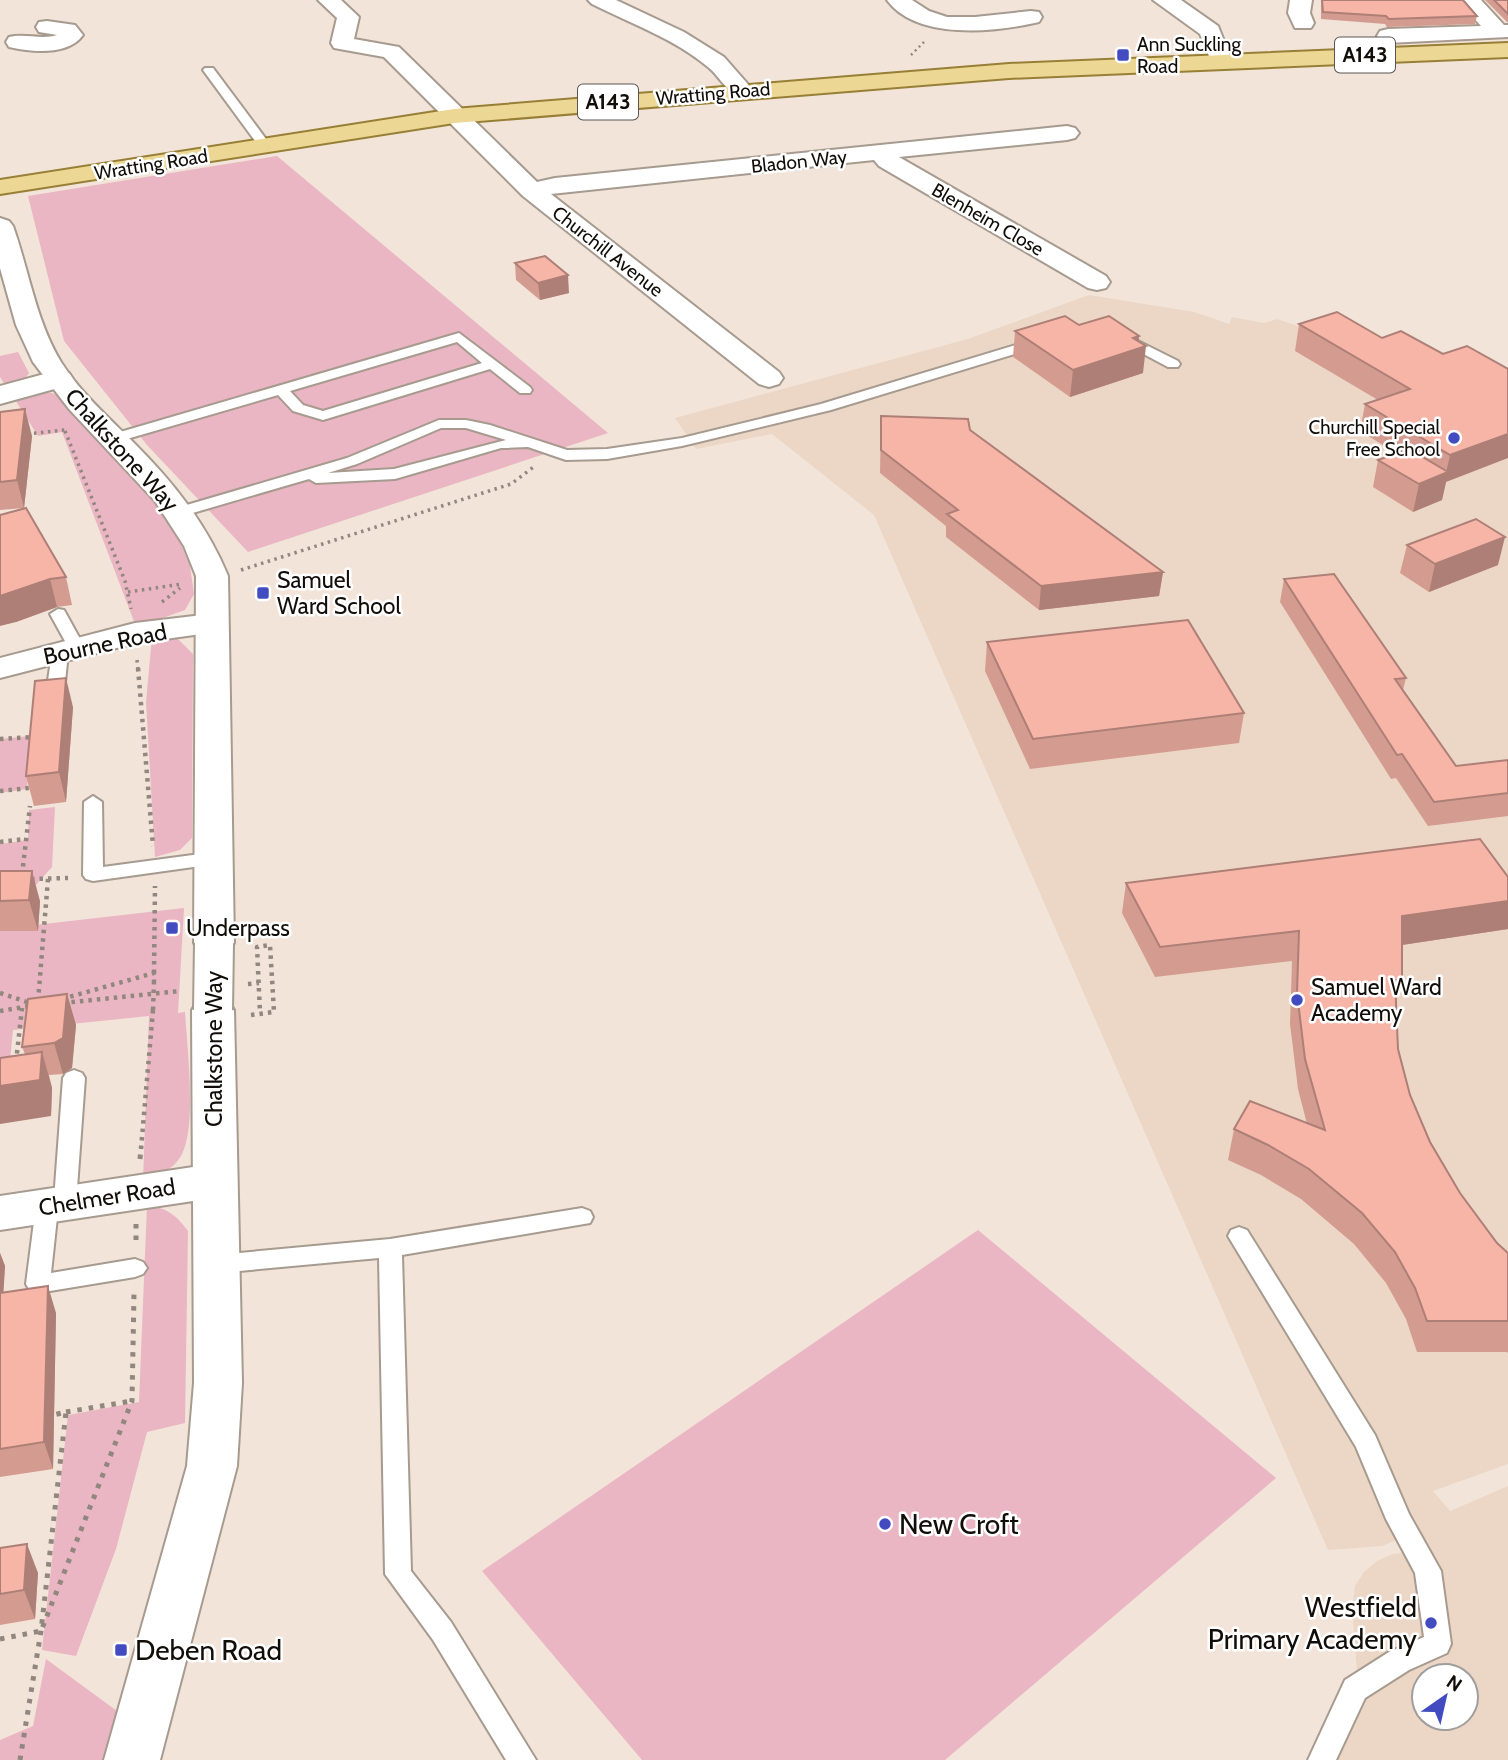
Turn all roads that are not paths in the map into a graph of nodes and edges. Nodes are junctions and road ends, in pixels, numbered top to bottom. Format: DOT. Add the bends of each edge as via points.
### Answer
graph roads {
  1 [pos="43,0"];
  2 [pos="329,0"];
  3 [pos="599,0"];
  4 [pos="898,0"];
  5 [pos="1164,0"];
  6 [pos="1301,0"];
  7 [pos="1469,0"];
  8 [pos="1031,17"];
  9 [pos="1303,23"];
  10 [pos="1388,36"];
  11 [pos="1505,37"];
  12 [pos="9,43"];
  13 [pos="1222,61"];
  14 [pos="209,70"];
  15 [pos="741,90"];
  16 [pos="454,116"];
  17 [pos="1067,133"];
  18 [pos="265,146"];
  19 [pos="881,153"];
  20 [pos="0,187"];
  21 [pos="532,191"];
  22 [pos="0,226"];
  23 [pos="1097,282"];
  24 [pos="1108,332"];
  25 [pos="1054,337"];
  26 [pos="493,364"];
  27 [pos="1173,364"];
  28 [pos="769,378"];
  29 [pos="45,383"];
  30 [pos="281,390"];
  31 [pos="525,390"];
  32 [pos="0,395"];
  33 [pos="115,438"];
  34 [pos="531,444"];
  35 [pos="294,478"];
  36 [pos="179,512"];
  37 [pos="58,614"];
  38 [pos="211,624"];
  39 [pos="69,650"];
  40 [pos="0,668"];
  41 [pos="54,701"];
  42 [pos="93,802"];
  43 [pos="215,858"];
  44 [pos="74,1078"];
  45 [pos="214,1181"];
  46 [pos="56,1204"];
  47 [pos="0,1213"];
  48 [pos="582,1217"];
  49 [pos="1239,1236"];
  50 [pos="390,1248"];
  51 [pos="217,1264"];
  52 [pos="135,1268"];
  53 [pos="132,1760"];
  54 [pos="522,1760"];
  55 [pos="1322,1760"];
  1 -- 12 [label="street" via="47,27 72,35 65,42"];
  2 -- 16 [label="street, Churchill Avenue" via="348,17 342,43 391,52"];
  3 -- 15 [label="street" via="716,62"];
  4 -- 8 [label="street" via="923,16 944,21 970,24"];
  5 -- 13 [label="street" via="1210,31"];
  6 -- 9 [label="street"];
  7 -- 11 [label="street"];
  10 -- 11 [label="street"];
  11 -- 13 [label="main road, A143"];
  13 -- 15 [label="main road, Wratting Road / A143"];
  14 -- 18 [label="lane"];
  15 -- 16 [label="main road, Wratting Road / A143"];
  16 -- 18 [label="main road, Wratting Road / A143"];
  16 -- 21 [label="street, Churchill Avenue"];
  17 -- 19 [label="street, Bladon Way"];
  18 -- 20 [label="main road, Wratting Road / A143"];
  19 -- 21 [label="street, Bladon Way"];
  19 -- 23 [label="street, Blenheim Close" via="888,162"];
  21 -- 28 [label="street, Churchill Avenue"];
  22 -- 29 [label="street, Chalkstone Way"];
  24 -- 27 [label="lane"];
  25 -- 34 [label="lane" via="826,407 682,442 607,454 566,455"];
  26 -- 30 [label="lane" via="323,416 298,408"];
  26 -- 30 [label="lane" via="459,337"];
  26 -- 31 [label="lane"];
  29 -- 32 [label="street"];
  29 -- 33 [label="street, Chalkstone Way"];
  30 -- 33 [label="lane"];
  33 -- 36 [label="street, Chalkstone Way"];
  34 -- 35 [label="lane" via="500,444 396,474"];
  34 -- 35 [label="lane" via="490,429 439,424 352,461"];
  35 -- 36 [label="lane"];
  36 -- 38 [label="street, Chalkstone Way" via="213,579"];
  37 -- 39 [label="lane"];
  38 -- 39 [label="street, Bourne Road" via="135,633"];
  38 -- 43 [label="street, Chalkstone Way"];
  39 -- 40 [label="street, Bourne Road"];
  39 -- 41 [label="lane"];
  42 -- 43 [label="lane" via="93,875"];
  43 -- 45 [label="street, Chalkstone Way, bridge" via="214,943 224,1000"];
  44 -- 46 [label="lane"];
  45 -- 46 [label="street, Chelmer Road"];
  45 -- 51 [label="street, Chalkstone Way"];
  46 -- 47 [label="street, Chelmer Road"];
  46 -- 52 [label="lane" via="38,1284"];
  48 -- 50 [label="lane"];
  49 -- 55 [label="lane" via="1366,1442 1428,1571 1438,1644 1399,1661 1355,1689"];
  50 -- 51 [label="lane"];
  50 -- 54 [label="lane" via="398,1574 442,1631"];
  51 -- 53 [label="street, Chalkstone Way" via="218,1383 212,1466"];
}
